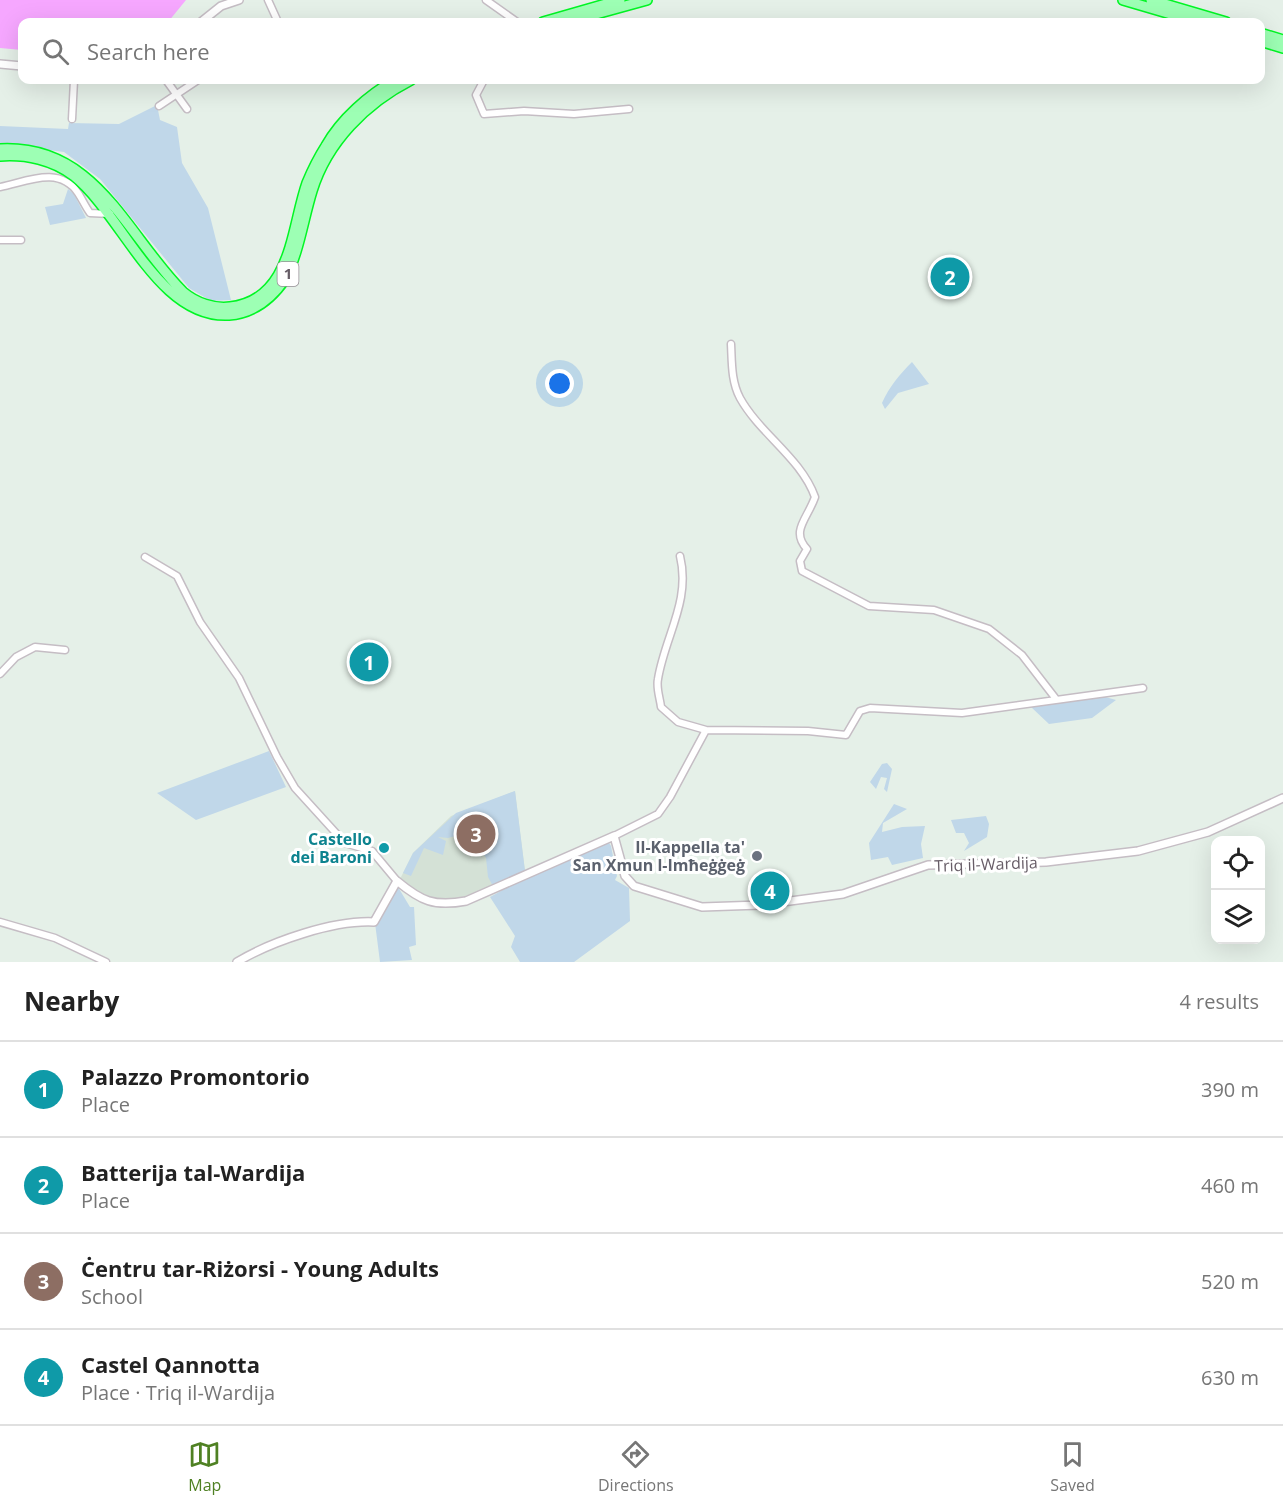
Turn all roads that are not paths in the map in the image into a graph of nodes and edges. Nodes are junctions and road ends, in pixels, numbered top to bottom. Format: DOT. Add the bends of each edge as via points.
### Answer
graph roads {
  1 [pos="239,0"];
  2 [pos="268,0"];
  3 [pos="486,0"];
  4 [pos="620,0"];
  5 [pos="647,0"];
  6 [pos="1123,0"];
  7 [pos="1150,0"];
  8 [pos="206,18"];
  9 [pos="276,18"];
  10 [pos="511,18"];
  11 [pos="557,18"];
  12 [pos="582,18"];
  13 [pos="1184,18"];
  14 [pos="1212,18"];
  15 [pos="1265,35"];
  16 [pos="1283,40"];
  17 [pos="1265,43"];
  18 [pos="1283,48"];
  19 [pos="0,64"];
  20 [pos="18,66"];
  21 [pos="74,84"];
  22 [pos="169,84"];
  23 [pos="192,84"];
  24 [pos="390,84"];
  25 [pos="404,84"];
  26 [pos="482,84"];
  27 [pos="176,95"];
  28 [pos="159,106"];
  29 [pos="187,109"];
  30 [pos="629,109"];
  31 [pos="72,119"];
  32 [pos="0,149"];
  33 [pos="0,156"];
  34 [pos="0,187"];
  35 [pos="100,190"];
  36 [pos="100,202"];
  37 [pos="84,206"];
  38 [pos="110,214"];
  39 [pos="0,240"];
  40 [pos="21,240"];
  41 [pos="731,344"];
  42 [pos="680,556"];
  43 [pos="145,557"];
  44 [pos="64,650"];
  45 [pos="0,674"];
  46 [pos="1143,688"];
  47 [pos="1056,699"];
  48 [pos="706,730"];
  49 [pos="1283,798"];
  50 [pos="614,836"];
  51 [pos="397,881"];
  52 [pos="0,922"];
  53 [pos="106,962"];
  54 [pos="237,962"];
  1 -- 8 [label="street" via="221,6"];
  2 -- 9 [label="street"];
  3 -- 10 [label="street"];
  4 -- 11 [label="highway"];
  5 -- 12 [label="highway"];
  6 -- 13 [label="highway"];
  7 -- 14 [label="highway"];
  15 -- 16 [label="highway"];
  17 -- 18 [label="highway"];
  19 -- 20 [label="street"];
  21 -- 31 [label="street"];
  22 -- 27 [label="street"];
  23 -- 27 [label="street"];
  24 -- 35 [label="highway, 1" via="358,107 327,144 308,182 279,276 271,287 243,304 222,308 191,299 172,281"];
  25 -- 38 [label="highway, 1" via="360,115 332,149 313,188 291,269 277,291 258,307 221,315 187,305 163,284"];
  26 -- 30 [label="street" via="476,95 484,114 574,114"];
  27 -- 28 [label="street"];
  27 -- 29 [label="street"];
  32 -- 35 [label="highway, 1" via="44,153 75,168"];
  33 -- 36 [label="highway, 1" via="28,157 57,165"];
  34 -- 37 [label="street" via="54,176 65,180"];
  35 -- 38 [label="street"];
  36 -- 37 [label="street" via="96,210"];
  36 -- 38 [label="highway, 1"];
  37 -- 38 [label="street" via="90,213"];
  39 -- 40 [label="street"];
  41 -- 47 [label="street" via="733,376 740,398 781,447 814,497 798,533 799,541 807,549 800,561 802,571 869,606 934,610 989,629 1022,655"];
  42 -- 48 [label="street" via="683,597 657,680 658,688 661,707 678,722"];
  43 -- 51 [label="street" via="177,576 200,622 239,678 296,788 345,843 372,851"];
  44 -- 45 [label="street" via="35,647 16,657"];
  46 -- 47 [label="street"];
  47 -- 48 [label="street" via="962,713 870,708 860,711 846,735"];
  48 -- 50 [label="street" via="658,814"];
  49 -- 50 [label="street, Triq il-Wardija" via="1208,832 1138,851 1046,862 928,865 843,894 760,905 702,907 634,886 625,876"];
  50 -- 51 [label="street" via="466,901 427,901"];
  51 -- 54 [label="street" via="374,922 354,921 320,930 251,953"];
  52 -- 53 [label="street" via="55,938"];
}
